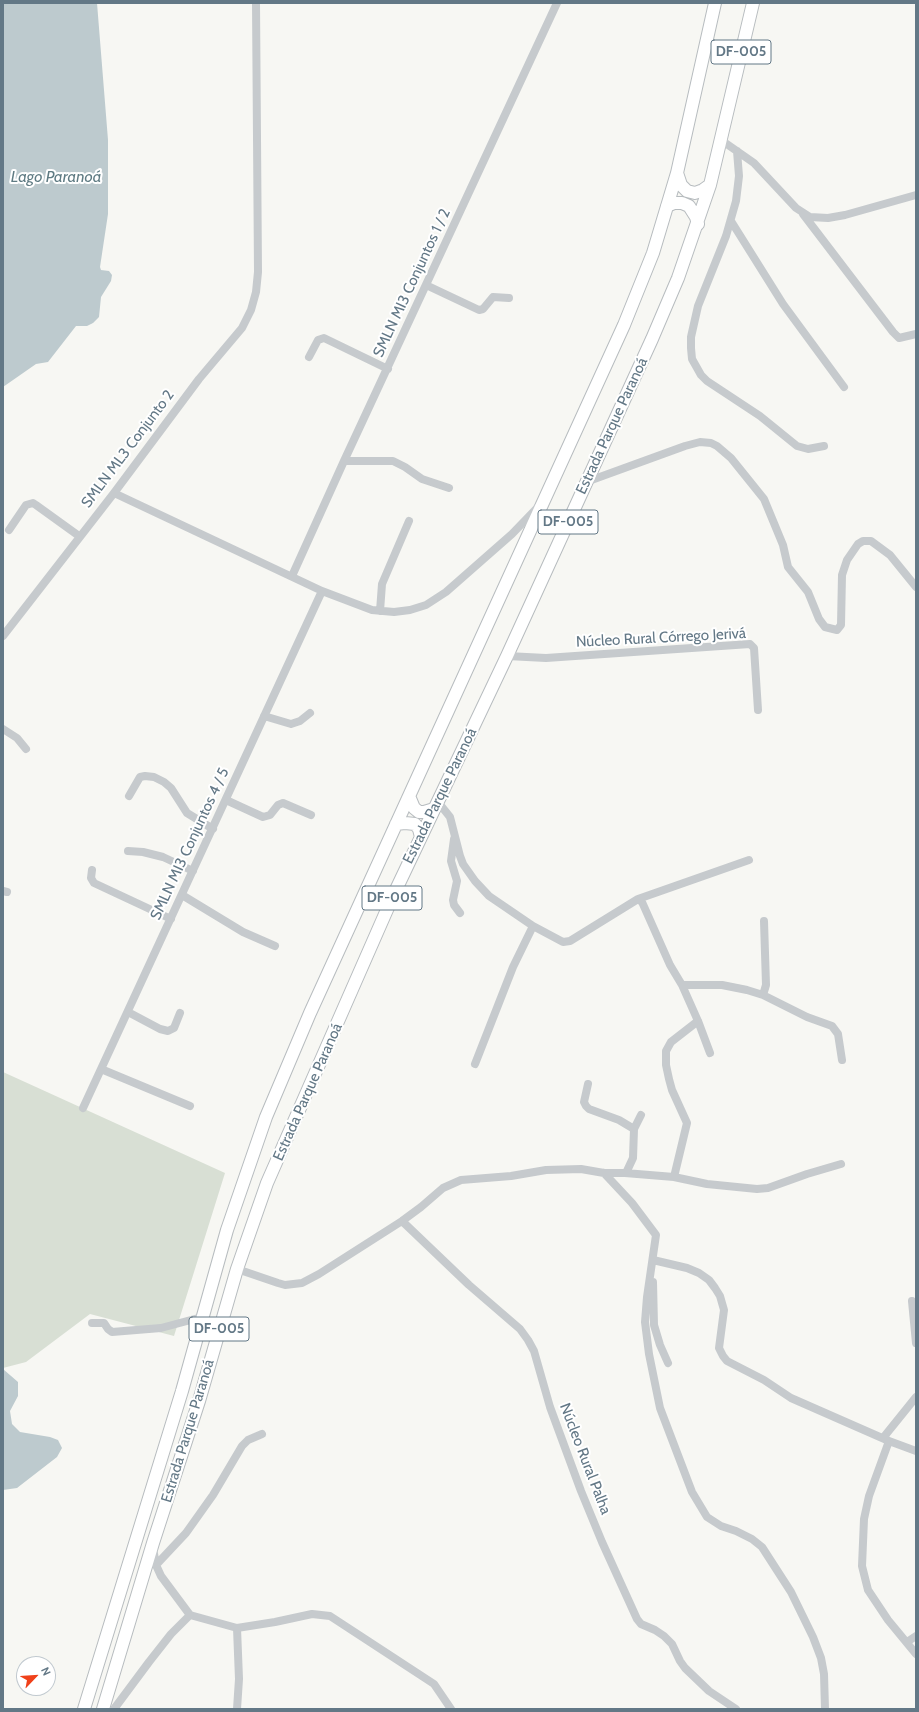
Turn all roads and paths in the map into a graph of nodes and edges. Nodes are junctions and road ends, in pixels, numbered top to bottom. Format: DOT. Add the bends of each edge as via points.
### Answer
graph roads {
  1 [pos="256,3"];
  2 [pos="557,3"];
  3 [pos="715,3"];
  4 [pos="753,3"];
  5 [pos="721,140"];
  6 [pos="737,151"];
  7 [pos="677,173"];
  8 [pos="710,185"];
  9 [pos="916,195"];
  10 [pos="667,206"];
  11 [pos="803,214"];
  12 [pos="731,222"];
  13 [pos="698,224"];
  14 [pos="426,286"];
  15 [pos="509,298"];
  16 [pos="916,334"];
  17 [pos="309,358"];
  18 [pos="388,369"];
  19 [pos="844,387"];
  20 [pos="824,446"];
  21 [pos="344,461"];
  22 [pos="586,482"];
  23 [pos="449,488"];
  24 [pos="114,493"];
  25 [pos="546,498"];
  26 [pos="409,521"];
  27 [pos="9,530"];
  28 [pos="512,534"];
  29 [pos="79,536"];
  30 [pos="524,544"];
  31 [pos="292,576"];
  32 [pos="916,587"];
  33 [pos="322,591"];
  34 [pos="380,611"];
  35 [pos="3,636"];
  36 [pos="507,656"];
  37 [pos="758,710"];
  38 [pos="310,713"];
  39 [pos="264,716"];
  40 [pos="3,729"];
  41 [pos="26,749"];
  42 [pos="129,796"];
  43 [pos="409,796"];
  44 [pos="226,800"];
  45 [pos="436,805"];
  46 [pos="311,815"];
  47 [pos="396,824"];
  48 [pos="213,829"];
  49 [pos="455,834"];
  50 [pos="421,837"];
  51 [pos="128,851"];
  52 [pos="750,860"];
  53 [pos="92,870"];
  54 [pos="193,871"];
  55 [pos="182,895"];
  56 [pos="638,900"];
  57 [pos="460,913"];
  58 [pos="172,919"];
  59 [pos="764,921"];
  60 [pos="533,926"];
  61 [pos="275,946"];
  62 [pos="682,985"];
  63 [pos="763,995"];
  64 [pos="128,1012"];
  65 [pos="180,1013"];
  66 [pos="698,1021"];
  67 [pos="710,1053"];
  68 [pos="842,1060"];
  69 [pos="475,1064"];
  70 [pos="101,1069"];
  71 [pos="588,1084"];
  72 [pos="190,1106"];
  73 [pos="83,1108"];
  74 [pos="641,1115"];
  75 [pos="634,1129"];
  76 [pos="841,1164"];
  77 [pos="604,1173"];
  78 [pos="626,1173"];
  79 [pos="674,1177"];
  80 [pos="402,1220"];
  81 [pos="652,1260"];
  82 [pos="236,1269"];
  83 [pos="651,1273"];
  84 [pos="912,1301"];
  85 [pos="202,1317"];
  86 [pos="92,1323"];
  87 [pos="916,1343"];
  88 [pos="668,1362"];
  89 [pos="182,1391"];
  90 [pos="916,1397"];
  91 [pos="199,1401"];
  92 [pos="262,1434"];
  93 [pos="886,1439"];
  94 [pos="916,1451"];
  95 [pos="153,1543"];
  96 [pos="156,1565"];
  97 [pos="190,1615"];
  98 [pos="237,1628"];
  99 [pos="916,1636"];
  100 [pos="907,1642"];
  101 [pos="916,1654"];
  102 [pos="84,1709"];
  103 [pos="103,1709"];
  104 [pos="114,1709"];
  105 [pos="237,1709"];
  106 [pos="451,1709"];
  107 [pos="736,1709"];
  108 [pos="825,1709"];
  1 -- 24 [label="street, SMLN ML3 Conjunto 2" via="258,272 251,310 242,328 199,379"];
  2 -- 14 [label="street, SMLN MI3 Conjuntos 1 / 2"];
  3 -- 7 [label="main road, Estrada Parque Paranoá / DF-005"];
  4 -- 5 [label="main road, Estrada Parque Paranoá / DF-005"];
  5 -- 6 [label="street"];
  5 -- 8 [label="main road, Estrada Parque Paranoá / DF-005"];
  6 -- 11 [label="street" via="766,175"];
  6 -- 12 [label="street" via="738,189"];
  7 -- 8 [label="main road" via="681,185 687,191 695,193"];
  7 -- 10 [label="main road, Estrada Parque Paranoá / DF-005"];
  8 -- 13 [label="main road, Estrada Parque Paranoá / DF-005"];
  9 -- 11 [label="street" via="828,218"];
  10 -- 13 [label="main road" via="682,203 689,206"];
  10 -- 25 [label="main road, Estrada Parque Paranoá / DF-005" via="653,253 624,325"];
  11 -- 16 [label="street" via="893,332 899,338"];
  12 -- 19 [label="street" via="792,316"];
  12 -- 20 [label="street" via="698,306 691,337 694,363 701,375 716,388 760,416 797,446 808,449"];
  13 -- 22 [label="main road, Estrada Parque Paranoá / DF-005" via="664,312"];
  14 -- 15 [label="street" via="479,310 493,298"];
  14 -- 18 [label="street, SMLN MI3 Conjuntos 1 / 2"];
  17 -- 18 [label="street" via="318,340 324,338"];
  18 -- 21 [label="street, SMLN MI3 Conjuntos 1 / 2"];
  21 -- 23 [label="street" via="393,461 422,479"];
  21 -- 31 [label="street, SMLN MI3 Conjuntos 1 / 2"];
  22 -- 32 [label="street" via="685,446 700,442 711,444 731,458 764,499 783,545 788,567 808,592 825,627 837,630 841,625 842,575 847,560 863,542 871,541 890,555"];
  22 -- 36 [label="main road, Estrada Parque Paranoá / DF-005"];
  24 -- 29 [label="street, SMLN ML3 Conjunto 2"];
  24 -- 31 [label="street"];
  25 -- 28 [label="street"];
  25 -- 30 [label="main road, Estrada Parque Paranoá / DF-005"];
  26 -- 34 [label="street" via="382,584"];
  27 -- 29 [label="street" via="26,505 36,504"];
  28 -- 30 [label="street"];
  28 -- 34 [label="street" via="437,599 410,610"];
  29 -- 35 [label="street, SMLN ML3 Conjunto 2"];
  30 -- 43 [label="main road, Estrada Parque Paranoá / DF-005"];
  31 -- 33 [label="street"];
  33 -- 34 [label="street" via="365,608"];
  33 -- 39 [label="street, SMLN MI3 Conjuntos 4 / 5"];
  36 -- 37 [label="street, Núcleo Rural Córrego Jerivá" via="546,658 750,644 754,648"];
  36 -- 45 [label="main road, Estrada Parque Paranoá / DF-005"];
  38 -- 39 [label="street" via="291,724"];
  39 -- 44 [label="street, SMLN MI3 Conjuntos 4 / 5"];
  40 -- 41 [label="street" via="17,738"];
  42 -- 48 [label="street" via="140,777 154,777 171,788 187,813"];
  43 -- 45 [label="main road" via="414,808 419,812"];
  43 -- 47 [label="main road, Estrada Parque Paranoá / DF-005"];
  44 -- 46 [label="street" via="263,817 270,815 283,803"];
  44 -- 48 [label="street, SMLN MI3 Conjuntos 4 / 5"];
  45 -- 49 [label="street" via="450,817"];
  45 -- 50 [label="main road, Estrada Parque Paranoá / DF-005"];
  47 -- 50 [label="main road" via="415,824"];
  47 -- 85 [label="main road, Estrada Parque Paranoá / DF-005" via="301,1033 266,1117 229,1224"];
  48 -- 54 [label="street, SMLN MI3 Conjuntos 4 / 5"];
  49 -- 57 [label="street" via="451,861 457,881 453,900"];
  49 -- 60 [label="street" via="463,864 475,881 489,896"];
  50 -- 82 [label="main road, Estrada Parque Paranoá / DF-005" via="392,896 267,1183"];
  51 -- 54 [label="street" via="152,854"];
  52 -- 56 [label="street"];
  53 -- 58 [label="street" via="91,878 94,883"];
  54 -- 55 [label="street, SMLN MI3 Conjuntos 4 / 5"];
  55 -- 58 [label="street, SMLN MI3 Conjuntos 4 / 5"];
  55 -- 61 [label="street" via="243,932"];
  56 -- 60 [label="street" via="568,942 563,942"];
  56 -- 62 [label="street" via="642,902 670,965"];
  58 -- 64 [label="street, SMLN MI3 Conjuntos 4 / 5"];
  59 -- 63 [label="street" via="766,986"];
  60 -- 69 [label="street" via="513,967"];
  62 -- 63 [label="street" via="728,986"];
  62 -- 66 [label="street"];
  63 -- 68 [label="street" via="807,1017 832,1026 838,1034"];
  64 -- 65 [label="street" via="168,1031 174,1028"];
  64 -- 70 [label="street, SMLN MI3 Conjuntos 4 / 5"];
  66 -- 67 [label="street"];
  66 -- 79 [label="street" via="671,1042 666,1051 666,1065 672,1090 687,1123"];
  70 -- 72 [label="street"];
  70 -- 73 [label="street, SMLN MI3 Conjuntos 4 / 5"];
  71 -- 75 [label="street" via="584,1102 586,1106"];
  74 -- 75 [label="street"];
  75 -- 78 [label="street" via="633,1158"];
  76 -- 79 [label="street" via="768,1188 707,1184"];
  77 -- 78 [label="street"];
  77 -- 80 [label="street" via="581,1169 546,1170 460,1180 443,1188"];
  77 -- 81 [label="street" via="655,1231 657,1238"];
  78 -- 79 [label="street"];
  80 -- 82 [label="street" via="302,1283 278,1283"];
  80 -- 107 [label="street, Núcleo Rural Palha" via="469,1285 520,1329 528,1340 534,1351 550,1407 581,1491 637,1619 641,1624 664,1636 672,1644 685,1668 709,1691"];
  81 -- 83 [label="street"];
  81 -- 93 [label="street" via="699,1273 715,1288 724,1310 719,1348 727,1361 764,1380 791,1398"];
  82 -- 91 [label="main road, Estrada Parque Paranoá / DF-005"];
  83 -- 88 [label="street" via="654,1286 654,1325"];
  83 -- 108 [label="street" via="645,1322 649,1354 660,1408 692,1492 707,1517 752,1539 762,1547 791,1592 821,1658"];
  84 -- 87 [label="street"];
  85 -- 86 [label="street" via="161,1328 112,1332 104,1323"];
  85 -- 89 [label="main road, Estrada Parque Paranoá / DF-005"];
  89 -- 91 [label="main road" via="187,1404"];
  89 -- 102 [label="main road, Estrada Parque Paranoá / DF-005"];
  90 -- 93 [label="street"];
  91 -- 95 [label="main road, Estrada Parque Paranoá / DF-005"];
  92 -- 96 [label="street" via="248,1440 242,1446 186,1532"];
  93 -- 94 [label="street"];
  93 -- 100 [label="street" via="864,1519 862,1566 868,1590"];
  95 -- 96 [label="street"];
  95 -- 103 [label="main road, Estrada Parque Paranoá / DF-005"];
  96 -- 97 [label="street"];
  97 -- 98 [label="street"];
  97 -- 104 [label="street" via="171,1634"];
  98 -- 105 [label="street"];
  98 -- 106 [label="street" via="312,1614 330,1616 434,1684"];
  99 -- 100 [label="street"];
  100 -- 101 [label="street"];
}
